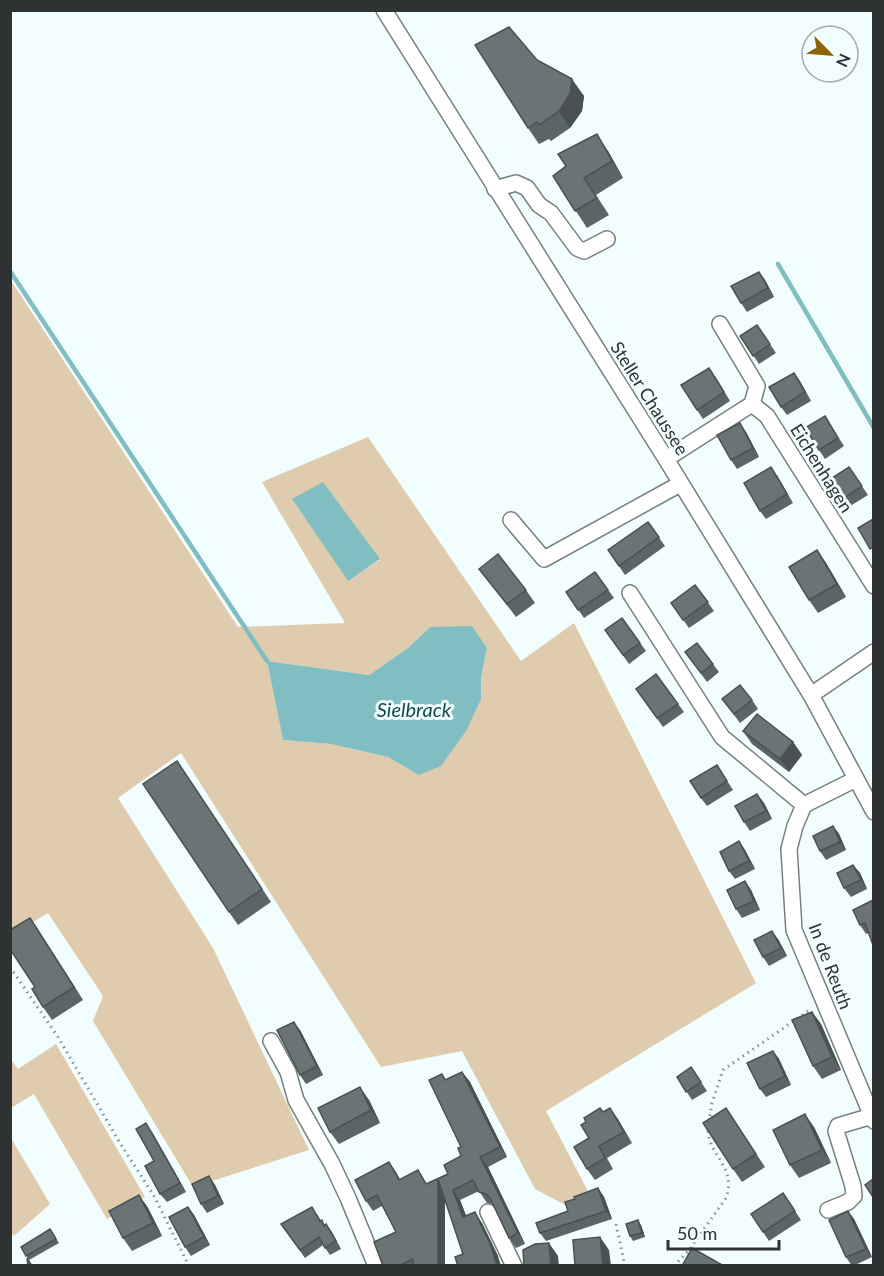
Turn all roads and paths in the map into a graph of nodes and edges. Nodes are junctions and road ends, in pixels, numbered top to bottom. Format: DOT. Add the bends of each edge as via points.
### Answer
graph roads {
  1 [pos="384,10"];
  2 [pos="495,189"];
  3 [pos="607,239"];
  4 [pos="720,324"];
  5 [pos="752,404"];
  6 [pos="666,459"];
  7 [pos="680,484"];
  8 [pos="511,520"];
  9 [pos="873,586"];
  10 [pos="630,593"];
  11 [pos="873,652"];
  12 [pos="811,695"];
  13 [pos="856,779"];
  14 [pos="804,805"];
  15 [pos="873,812"];
  16 [pos="10,967"];
  17 [pos="822,1001"];
  18 [pos="271,1041"];
  19 [pos="873,1119"];
  20 [pos="828,1210"];
  21 [pos="488,1212"];
  22 [pos="616,1224"];
  23 [pos="189,1266"];
  24 [pos="376,1266"];
  25 [pos="514,1266"];
  26 [pos="624,1266"];
  27 [pos="674,1266"];
  1 -- 2 [label="street, Steller Chaussee"];
  2 -- 3 [label="street" via="516,183 526,188 577,248 584,250"];
  2 -- 6 [label="street, Steller Chaussee"];
  4 -- 5 [label="street" via="757,386"];
  5 -- 6 [label="street"];
  5 -- 9 [label="street, Eichenhagen" via="766,416"];
  6 -- 7 [label="street, Steller Chaussee"];
  7 -- 8 [label="street" via="544,559"];
  7 -- 12 [label="street, Steller Chaussee"];
  10 -- 14 [label="street" via="723,737"];
  11 -- 12 [label="street"];
  12 -- 13 [label="street, Steller Chaussee"];
  13 -- 14 [label="street"];
  13 -- 15 [label="street, Steller Chaussee"];
  14 -- 17 [label="street, In de Reuth" via="789,849 794,930"];
  16 -- 23 [label="path" via="58,1037 154,1196"];
  17 -- 19 [label="street, In de Reuth"];
  17 -- 27 [label="path" via="723,1070 708,1132 729,1177 729,1189"];
  18 -- 24 [label="street" via="288,1072 296,1100 332,1164"];
  19 -- 20 [label="street" via="838,1126 836,1131 854,1196"];
  21 -- 25 [label="street"];
  22 -- 26 [label="path"];
}
